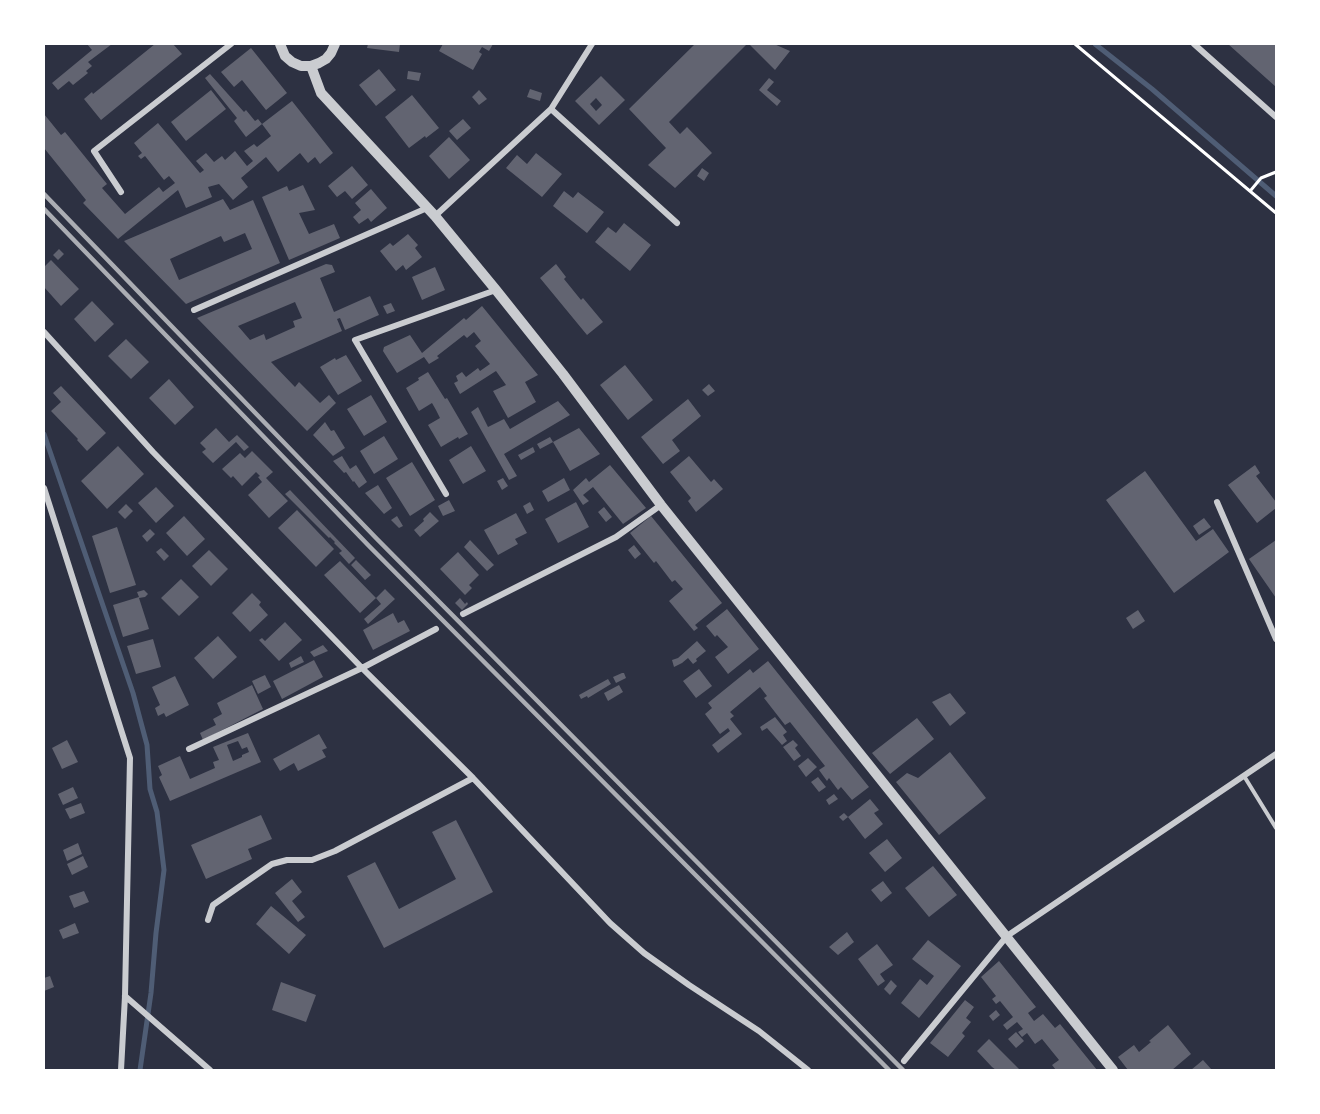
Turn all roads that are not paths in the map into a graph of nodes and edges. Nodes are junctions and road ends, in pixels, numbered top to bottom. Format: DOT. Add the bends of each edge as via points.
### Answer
graph roads {
  1 [pos="231,44"];
  2 [pos="279,44"];
  3 [pos="335,44"];
  4 [pos="592,44"];
  5 [pos="1194,44"];
  6 [pos="311,66"];
  7 [pos="551,109"];
  8 [pos="1276,117"];
  9 [pos="121,192"];
  10 [pos="431,212"];
  11 [pos="677,223"];
  12 [pos="496,290"];
  13 [pos="194,310"];
  14 [pos="44,332"];
  15 [pos="44,488"];
  16 [pos="446,494"];
  17 [pos="1217,502"];
  18 [pos="661,505"];
  19 [pos="463,614"];
  20 [pos="436,629"];
  21 [pos="1276,639"];
  22 [pos="362,668"];
  23 [pos="189,749"];
  24 [pos="1276,754"];
  25 [pos="1244,776"];
  26 [pos="473,778"];
  27 [pos="1276,828"];
  28 [pos="208,920"];
  29 [pos="1007,936"];
  30 [pos="125,996"];
  31 [pos="904,1061"];
  32 [pos="121,1071"];
  33 [pos="210,1071"];
  34 [pos="808,1071"];
  35 [pos="1113,1071"];
  1 -- 9 [label="street" via="94,151"];
  2 -- 6 [label="street" via="292,62"];
  3 -- 6 [label="street" via="326,59"];
  4 -- 7 [label="street"];
  5 -- 8 [label="street"];
  6 -- 10 [label="street" via="321,93"];
  7 -- 10 [label="street"];
  7 -- 11 [label="street"];
  10 -- 12 [label="street"];
  10 -- 13 [label="street"];
  12 -- 16 [label="street" via="355,340"];
  12 -- 18 [label="street"];
  14 -- 22 [label="street" via="153,452"];
  15 -- 30 [label="street" via="130,758"];
  17 -- 21 [label="street"];
  18 -- 19 [label="street" via="616,537"];
  18 -- 29 [label="street"];
  20 -- 22 [label="street"];
  22 -- 23 [label="street"];
  22 -- 26 [label="street"];
  24 -- 25 [label="street"];
  25 -- 27 [label="lane"];
  25 -- 29 [label="street"];
  26 -- 28 [label="street" via="335,851 312,860 272,864 213,905"];
  26 -- 34 [label="street" via="602,915 644,953 759,1031"];
  29 -- 31 [label="street"];
  29 -- 35 [label="street"];
  30 -- 32 [label="street"];
  30 -- 33 [label="street"];
}
